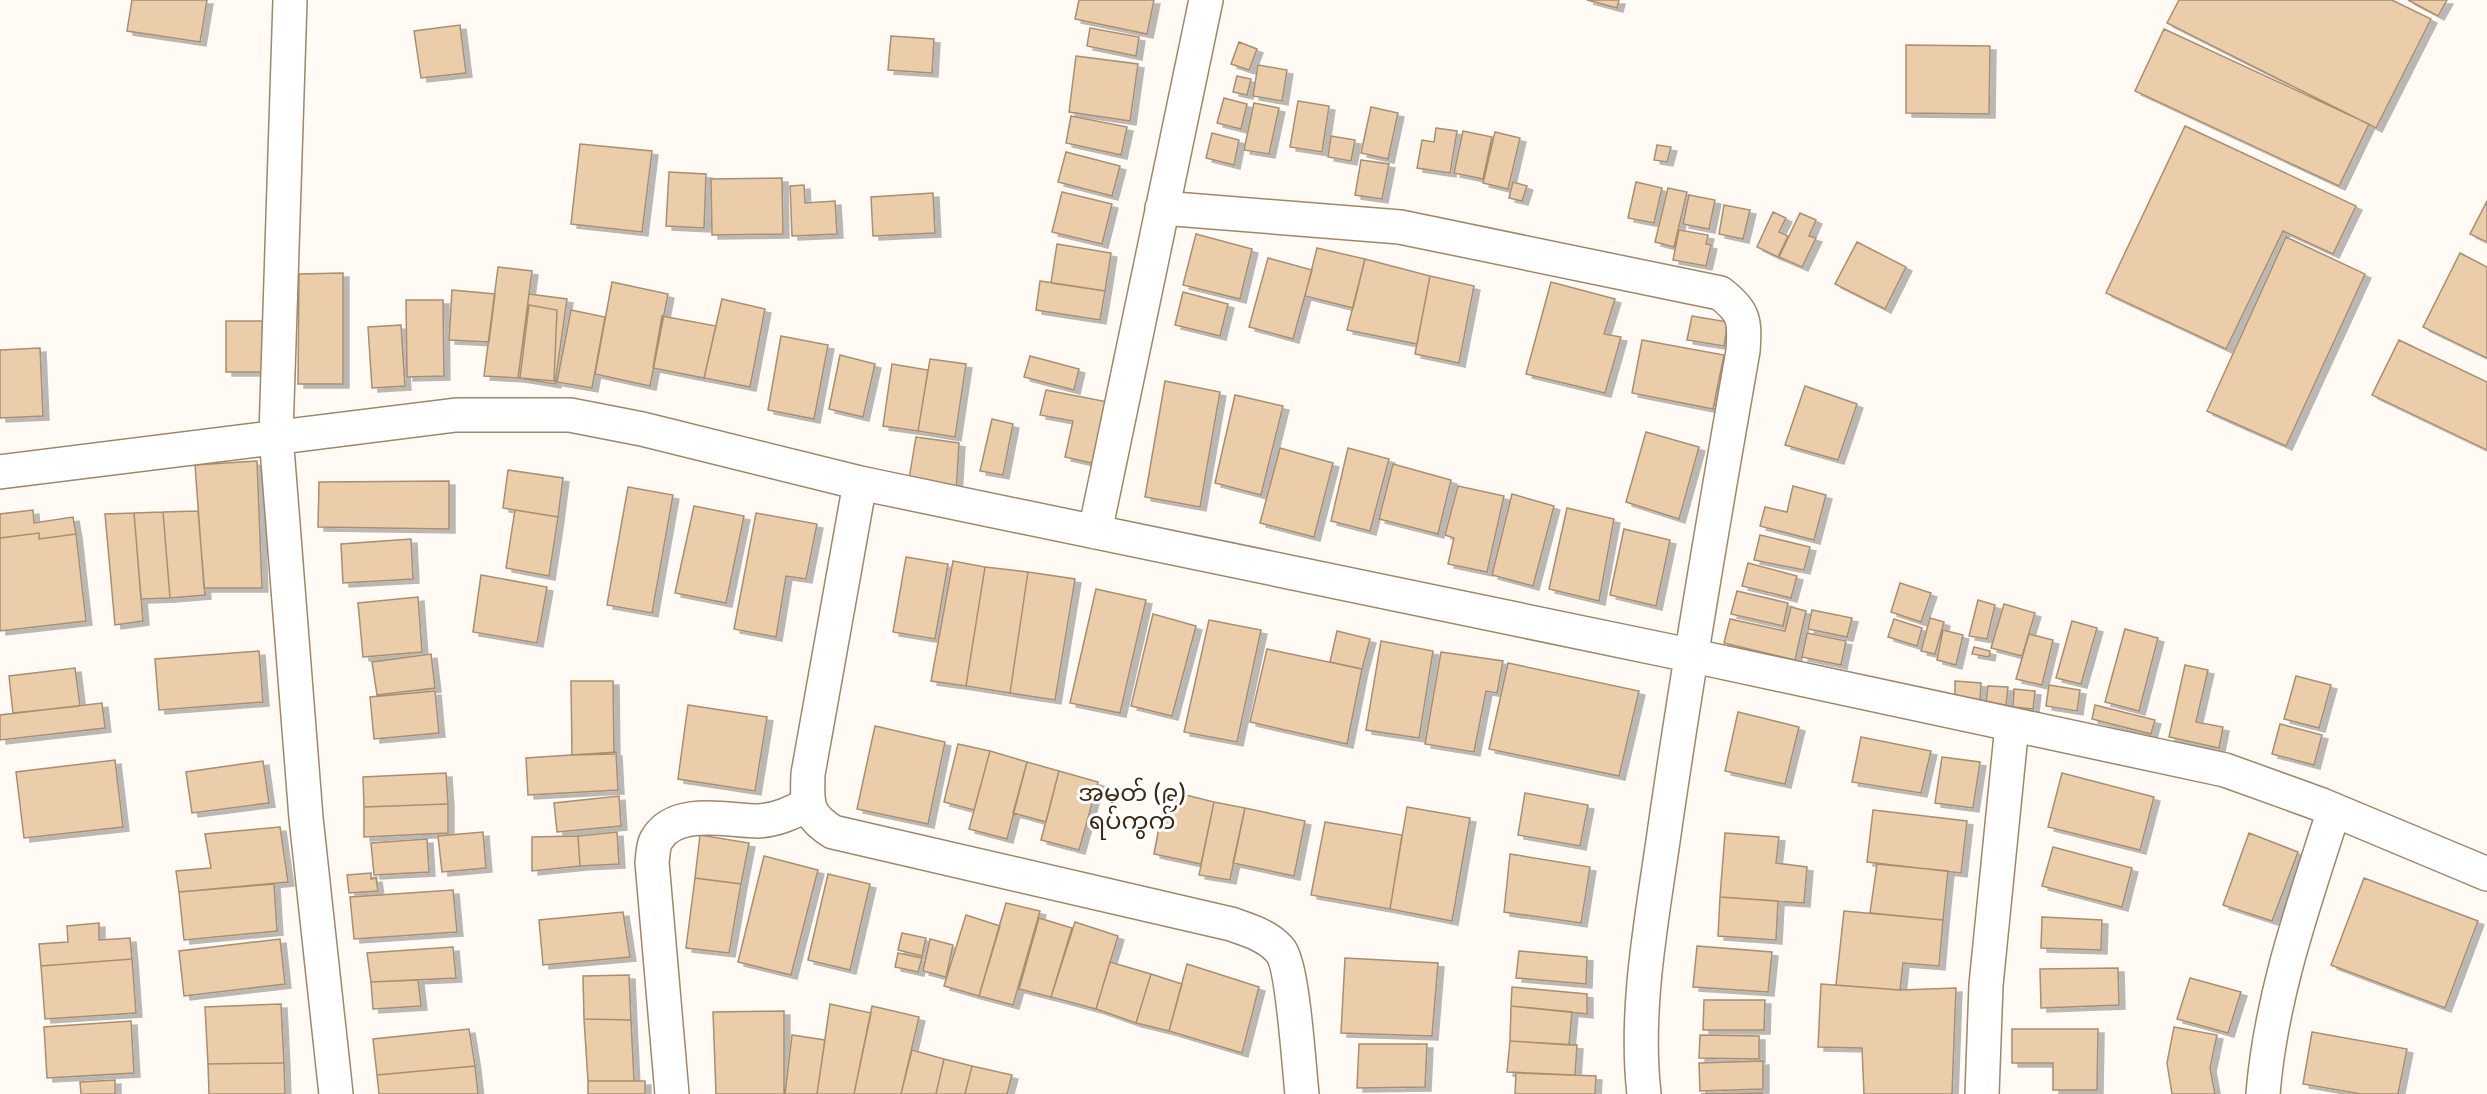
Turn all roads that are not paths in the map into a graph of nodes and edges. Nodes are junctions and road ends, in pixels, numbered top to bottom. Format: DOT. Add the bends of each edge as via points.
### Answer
graph roads {
  1 [pos="290,0"];
  2 [pos="1206,0"];
  3 [pos="1162,208"];
  4 [pos="276,435"];
  5 [pos="0,472"];
  6 [pos="860,483"];
  7 [pos="1095,532"];
  8 [pos="1689,655"];
  9 [pos="2012,725"];
  10 [pos="807,805"];
  11 [pos="2334,810"];
  12 [pos="2487,874"];
  13 [pos="336,1094"];
  14 [pos="672,1094"];
  15 [pos="1302,1094"];
  16 [pos="1644,1094"];
  17 [pos="1982,1094"];
  18 [pos="2263,1094"];
  1 -- 4 [label="street"];
  2 -- 3 [label="street"];
  3 -- 7 [label="street"];
  3 -- 8 [label="street" via="1400,227 1720,293 1736,305 1745,323 1743,351"];
  4 -- 5 [label="street"];
  4 -- 6 [label="street" via="456,415 570,415"];
  4 -- 13 [label="street" via="306,818"];
  6 -- 7 [label="street"];
  6 -- 10 [label="street" via="808,774"];
  7 -- 8 [label="street"];
  8 -- 9 [label="street"];
  8 -- 16 [label="street" via="1649,940 1640,1055"];
  9 -- 11 [label="street" via="2225,770"];
  9 -- 17 [label="street" via="1986,985"];
  10 -- 14 [label="street" via="782,818 759,821 697,817 675,823 657,839 652,862"];
  10 -- 15 [label="street" via="819,823 833,832 1231,924 1263,935 1281,951 1288,972"];
  11 -- 12 [label="street"];
  11 -- 18 [label="street" via="2283,971"];
}
